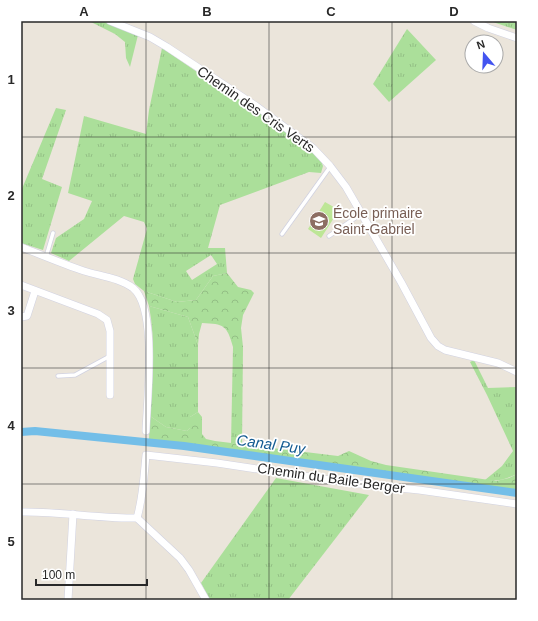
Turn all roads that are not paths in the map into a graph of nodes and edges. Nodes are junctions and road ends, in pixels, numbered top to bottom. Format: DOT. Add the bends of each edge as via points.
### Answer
graph roads {
  1 [pos="110,21"];
  2 [pos="474,21"];
  3 [pos="517,38"];
  4 [pos="330,166"];
  5 [pos="361,214"];
  6 [pos="53,233"];
  7 [pos="282,234"];
  8 [pos="329,236"];
  9 [pos="21,247"];
  10 [pos="46,256"];
  11 [pos="21,286"];
  12 [pos="35,291"];
  13 [pos="21,317"];
  14 [pos="110,356"];
  15 [pos="517,372"];
  16 [pos="58,376"];
  17 [pos="110,395"];
  18 [pos="146,431"];
  19 [pos="517,504"];
  20 [pos="21,512"];
  21 [pos="73,514"];
  22 [pos="137,518"];
  23 [pos="68,600"];
  24 [pos="206,600"];
  1 -- 4 [label="street, Chemin des Cris Verts" via="150,37 167,47 256,106 313,148"];
  2 -- 3 [label="street"];
  4 -- 5 [label="street, Chemin des Cris Verts" via="346,187"];
  4 -- 7 [label="lane"];
  5 -- 8 [label="lane"];
  5 -- 15 [label="street, Chemin des Cris Verts" via="431,338 438,346 498,363"];
  6 -- 10 [label="lane"];
  9 -- 10 [label="street"];
  10 -- 18 [label="street" via="123,282 141,298 150,343"];
  11 -- 12 [label="street"];
  12 -- 13 [label="street" via="27,316"];
  12 -- 14 [label="street" via="98,314 107,320 110,331"];
  14 -- 16 [label="lane" via="74,375"];
  14 -- 17 [label="street"];
  19 -- 22 [label="street, Chemin du Baile Berger" via="146,455"];
  20 -- 21 [label="street"];
  21 -- 22 [label="street"];
  21 -- 23 [label="street"];
  22 -- 24 [label="street" via="180,558"];
}
